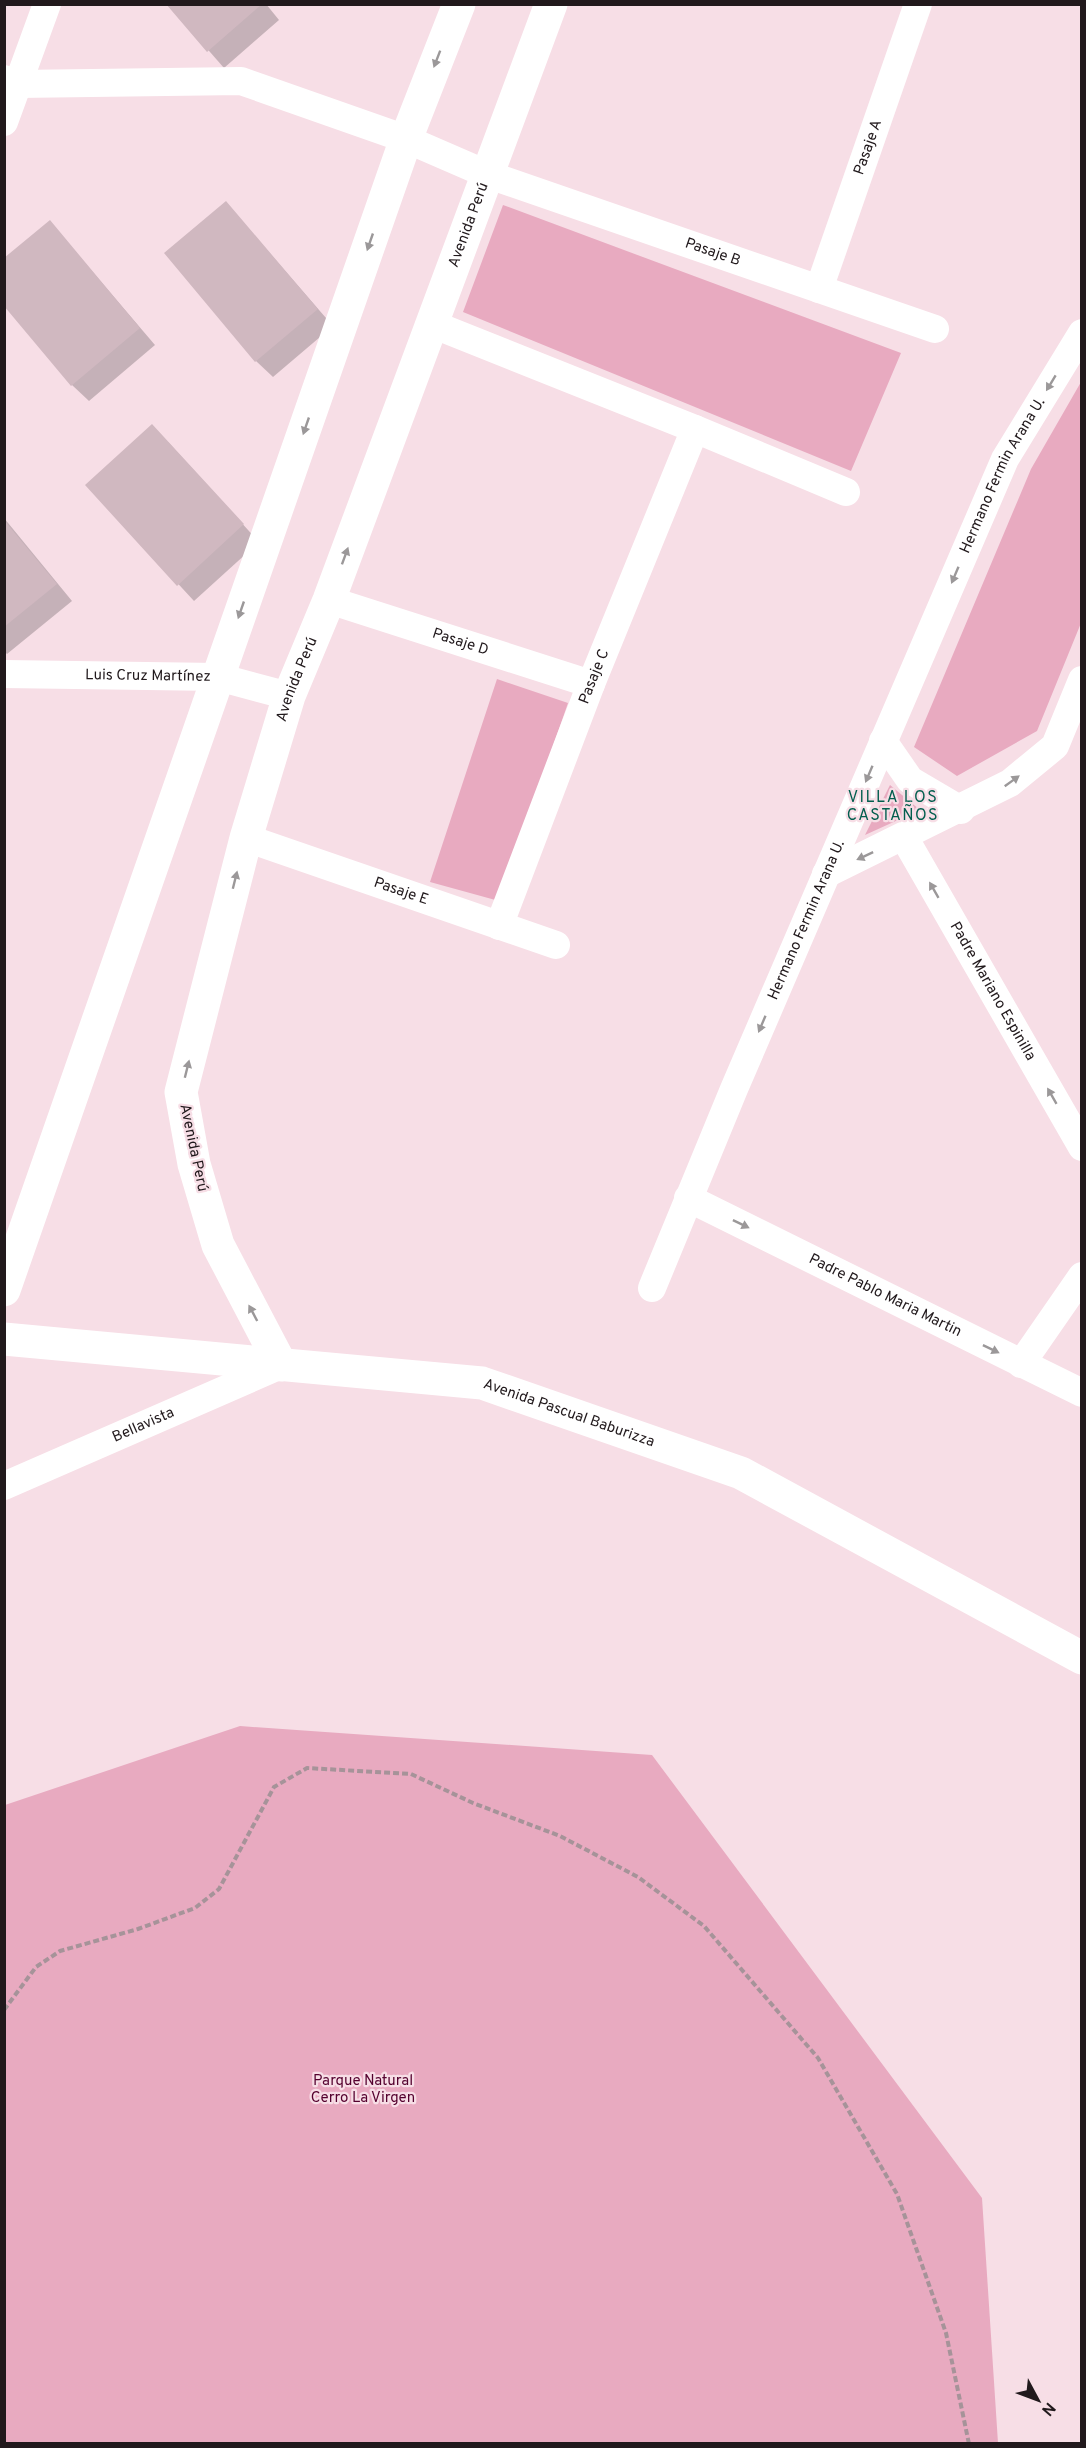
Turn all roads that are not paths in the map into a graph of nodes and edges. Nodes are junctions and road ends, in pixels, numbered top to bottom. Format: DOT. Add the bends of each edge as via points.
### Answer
graph roads {
  1 [pos="47,4"];
  2 [pos="459,4"];
  3 [pos="551,4"];
  4 [pos="918,4"];
  5 [pos="11,82"];
  6 [pos="4,122"];
  7 [pos="406,139"];
  8 [pos="489,175"];
  9 [pos="819,289"];
  10 [pos="432,324"];
  11 [pos="935,329"];
  12 [pos="1082,333"];
  13 [pos="695,429"];
  14 [pos="846,492"];
  15 [pos="329,600"];
  16 [pos="4,674"];
  17 [pos="218,676"];
  18 [pos="1081,682"];
  19 [pos="591,684"];
  20 [pos="290,696"];
  21 [pos="883,741"];
  22 [pos="961,810"];
  23 [pos="904,837"];
  24 [pos="246,838"];
  25 [pos="826,874"];
  26 [pos="499,926"];
  27 [pos="556,945"];
  28 [pos="1082,1147"];
  29 [pos="688,1198"];
  30 [pos="1082,1276"];
  31 [pos="652,1288"];
  32 [pos="4,1290"];
  33 [pos="4,1339"];
  34 [pos="1021,1364"];
  35 [pos="280,1365"];
  36 [pos="1082,1393"];
  37 [pos="4,1486"];
  38 [pos="1082,1658"];
  1 -- 5 [label="street"];
  2 -- 7 [label="street, one-way"];
  3 -- 8 [label="street, Avenida Perú"];
  4 -- 9 [label="street, Pasaje A"];
  5 -- 6 [label="street"];
  5 -- 7 [label="street, Pasaje B" via="241,81"];
  7 -- 8 [label="street, Pasaje B"];
  7 -- 17 [label="street, one-way"];
  8 -- 9 [label="street, Pasaje B"];
  8 -- 10 [label="street, Avenida Perú"];
  9 -- 11 [label="street, Pasaje B"];
  10 -- 13 [label="street"];
  15 -- 10 [label="street, Avenida Perú, one-way"];
  12 -- 21 [label="street, Hermano Fermin Arana U., one-way" via="1005,459"];
  13 -- 14 [label="street"];
  13 -- 19 [label="street, Pasaje C"];
  15 -- 19 [label="street, Pasaje D"];
  15 -- 20 [label="street, Avenida Perú"];
  16 -- 17 [label="street, Luis Cruz Martínez"];
  17 -- 20 [label="street, Luis Cruz Martínez"];
  17 -- 32 [label="street"];
  22 -- 18 [label="street, one-way" via="1010,783 1055,746"];
  19 -- 26 [label="street, Pasaje C"];
  20 -- 24 [label="street, Avenida Perú"];
  21 -- 22 [label="street" via="910,780"];
  21 -- 25 [label="street, Hermano Fermin Arana U., one-way"];
  22 -- 23 [label="street"];
  23 -- 25 [label="street, one-way"];
  28 -- 23 [label="street, Padre Mariano Espinilla, one-way"];
  24 -- 26 [label="street, Pasaje E"];
  35 -- 24 [label="street, Avenida Perú, one-way" via="218,1245 194,1164 181,1092"];
  25 -- 29 [label="street, Hermano Fermin Arana U., one-way"];
  26 -- 27 [label="street, Pasaje E"];
  29 -- 31 [label="street, Hermano Fermin Arana U."];
  29 -- 34 [label="street, Padre Pablo Maria Martin, one-way"];
  30 -- 34 [label="street"];
  33 -- 35 [label="street, Avenida Pascual Baburizza"];
  34 -- 36 [label="street, Padre Pablo Maria Martin"];
  35 -- 37 [label="street, Bellavista"];
  35 -- 38 [label="street, Avenida Pascual Baburizza" via="482,1383 741,1473"];
}
